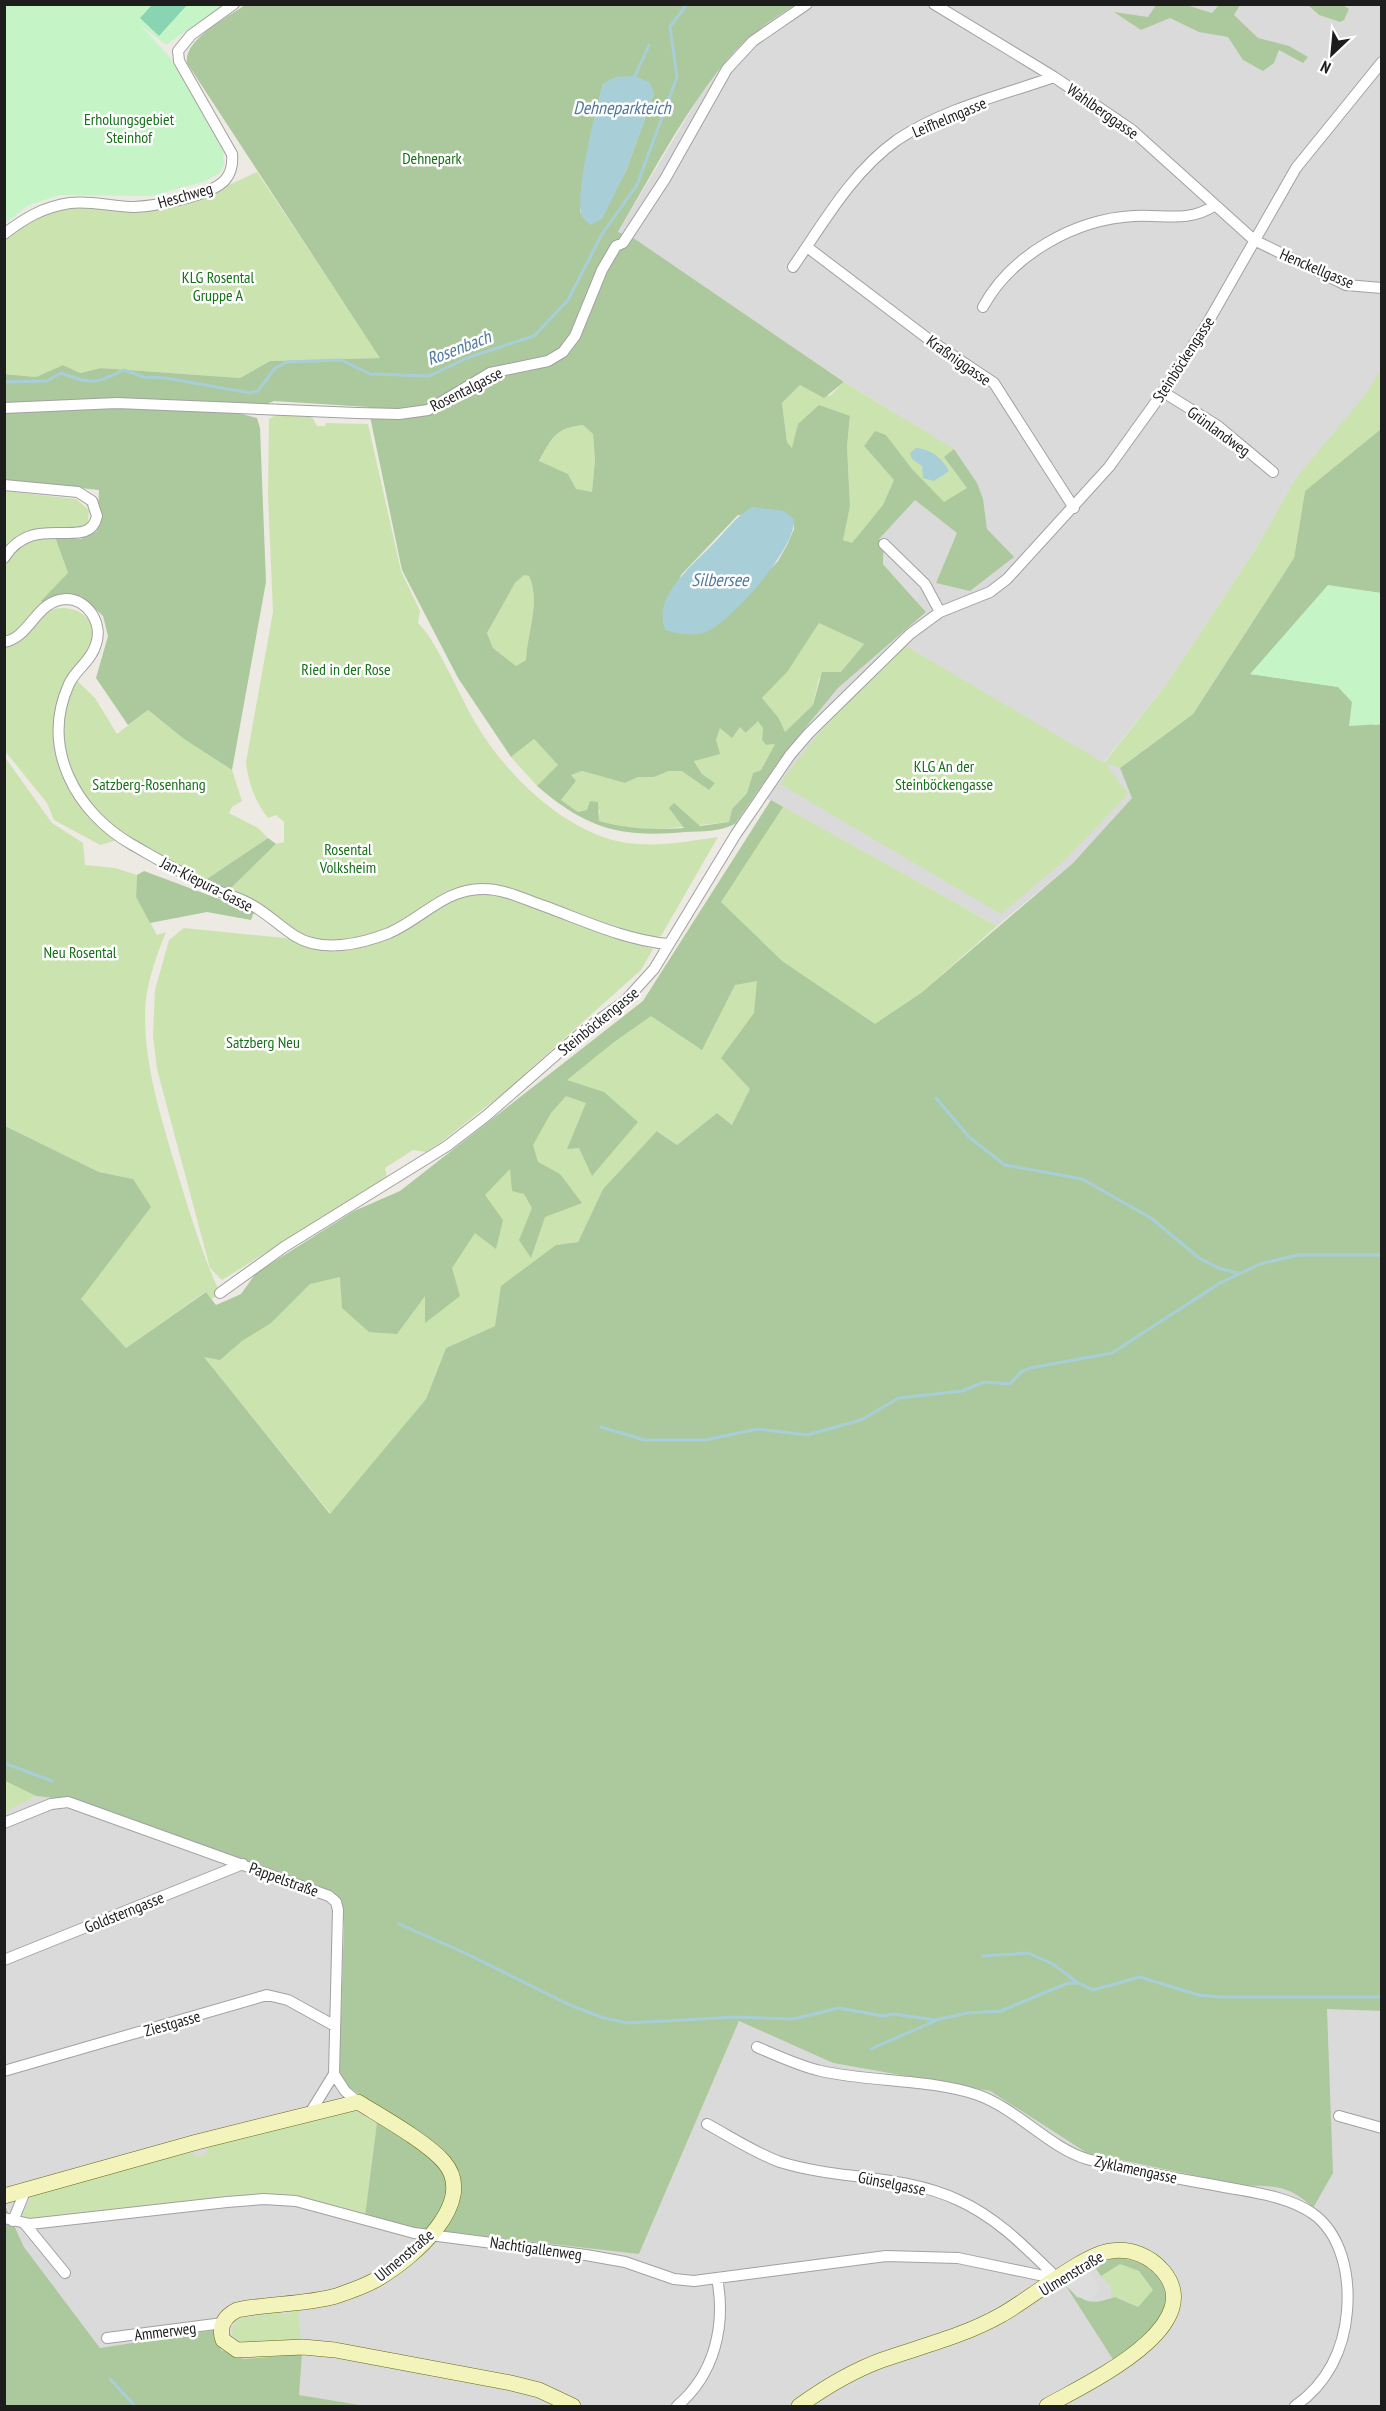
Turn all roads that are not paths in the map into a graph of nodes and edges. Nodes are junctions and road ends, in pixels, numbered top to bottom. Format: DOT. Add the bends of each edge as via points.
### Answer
graph roads {
  1 [pos="234,4"];
  2 [pos="807,4"];
  3 [pos="934,4"];
  4 [pos="1382,62"];
  5 [pos="1054,77"];
  6 [pos="1214,206"];
  7 [pos="4,234"];
  8 [pos="1254,240"];
  9 [pos="807,247"];
  10 [pos="793,267"];
  11 [pos="1382,288"];
  12 [pos="983,308"];
  13 [pos="1163,392"];
  14 [pos="4,408"];
  15 [pos="1273,472"];
  16 [pos="4,485"];
  17 [pos="1074,508"];
  18 [pos="884,544"];
  19 [pos="4,558"];
  20 [pos="939,612"];
  21 [pos="4,642"];
  22 [pos="668,944"];
  23 [pos="220,1293"];
  24 [pos="4,1823"];
  25 [pos="243,1863"];
  26 [pos="4,1960"];
  27 [pos="335,2026"];
  28 [pos="758,2047"];
  29 [pos="4,2071"];
  30 [pos="334,2074"];
  31 [pos="358,2102"];
  32 [pos="310,2113"];
  33 [pos="1339,2116"];
  34 [pos="707,2124"];
  35 [pos="1382,2128"];
  36 [pos="26,2189"];
  37 [pos="6,2192"];
  38 [pos="9,2219"];
  39 [pos="25,2224"];
  40 [pos="430,2234"];
  41 [pos="65,2273"];
  42 [pos="717,2278"];
  43 [pos="1058,2279"];
  44 [pos="223,2324"];
  45 [pos="107,2338"];
  46 [pos="573,2406"];
  47 [pos="677,2406"];
  48 [pos="799,2406"];
  49 [pos="1047,2406"];
  50 [pos="1295,2406"];
  1 -- 7 [label="street, Heschweg" via="191,35 178,51 179,61 232,154 226,179 209,190 135,207 72,202 50,207 26,217"];
  2 -- 14 [label="street, Rosentalgasse" via="753,41 727,69 660,187 608,260 575,336 563,352 548,361 490,373 439,406 399,414 117,403"];
  3 -- 5 [label="street, Wahlberggasse"];
  4 -- 8 [label="street, Steinböckengasse" via="1296,168"];
  5 -- 6 [label="street, Wahlberggasse" via="1132,130"];
  5 -- 9 [label="street, Leifhelmgasse" via="929,122 897,141 836,201"];
  6 -- 8 [label="street, Wahlberggasse"];
  6 -- 12 [label="street" via="1200,215 1135,216 1080,226 1018,265 1000,282"];
  8 -- 11 [label="street, Henckellgasse" via="1346,285"];
  8 -- 13 [label="street, Steinböckengasse"];
  9 -- 10 [label="street, Leifhelmgasse"];
  9 -- 17 [label="street, Kraßniggasse" via="931,341 994,383"];
  13 -- 15 [label="street, Grünlandweg" via="1218,426"];
  13 -- 17 [label="street, Steinböckengasse"];
  16 -- 19 [label="street" via="78,492 92,501 97,516 91,528 81,534 46,531 26,536"];
  17 -- 20 [label="street, Steinböckengasse" via="1007,579 990,592"];
  18 -- 20 [label="street" via="925,584"];
  20 -- 22 [label="street, Steinböckengasse" via="888,653 790,755"];
  21 -- 22 [label="street, Jan-Kiepura-Gasse" via="14,639 52,602 70,599 89,610 97,625 97,644 68,686 61,726 63,763 79,797 98,821 117,836 179,872 249,903 298,938 327,945 372,938 398,928 445,898 483,889 515,895 633,939"];
  22 -- 23 [label="street, Steinböckengasse" via="645,981 625,1001 581,1033 462,1135 284,1247"];
  24 -- 25 [label="street, Pappelstraße" via="51,1804 68,1802"];
  25 -- 26 [label="street, Goldsterngasse"];
  25 -- 27 [label="street, Pappelstraße" via="320,1891 336,1902"];
  27 -- 29 [label="street, Ziestgasse" via="288,2000 267,1995"];
  27 -- 30 [label="street, Pappelstraße"];
  28 -- 50 [label="street, Zyklamengasse" via="821,2071 976,2095 1005,2108 1085,2158 1278,2198 1313,2214 1326,2226 1342,2256 1347,2321 1323,2382"];
  30 -- 31 [label="street"];
  30 -- 32 [label="street"];
  31 -- 32 [label="street"];
  31 -- 40 [label="street, Ulmenstraße" via="439,2156 450,2171 454,2187 452,2206"];
  32 -- 36 [label="street"];
  33 -- 35 [label="street"];
  34 -- 43 [label="street, Günselgasse" via="780,2161 909,2185 958,2200 1000,2225"];
  36 -- 37 [label="street"];
  36 -- 38 [label="street, Nachtigallenweg"];
  38 -- 39 [label="street, Nachtigallenweg"];
  39 -- 40 [label="street, Nachtigallenweg" via="264,2199 307,2203"];
  39 -- 41 [label="street"];
  40 -- 42 [label="street, Nachtigallenweg" via="625,2262 674,2279"];
  40 -- 44 [label="street, Ulmenstraße" via="393,2268 368,2284 324,2299 237,2310"];
  42 -- 43 [label="street, Nachtigallenweg" via="886,2256 925,2256 969,2260"];
  42 -- 47 [label="street" via="721,2318 716,2344 698,2385"];
  43 -- 48 [label="street, Ulmenstraße" via="993,2320 861,2369"];
  43 -- 49 [label="street, Ulmenstraße" via="1096,2256 1124,2250 1156,2264 1165,2274 1172,2295 1166,2319 1139,2353"];
  44 -- 45 [label="street, Ammerweg"];
  44 -- 46 [label="street" via="223,2340 237,2350 335,2350 511,2383 539,2390"];
}
